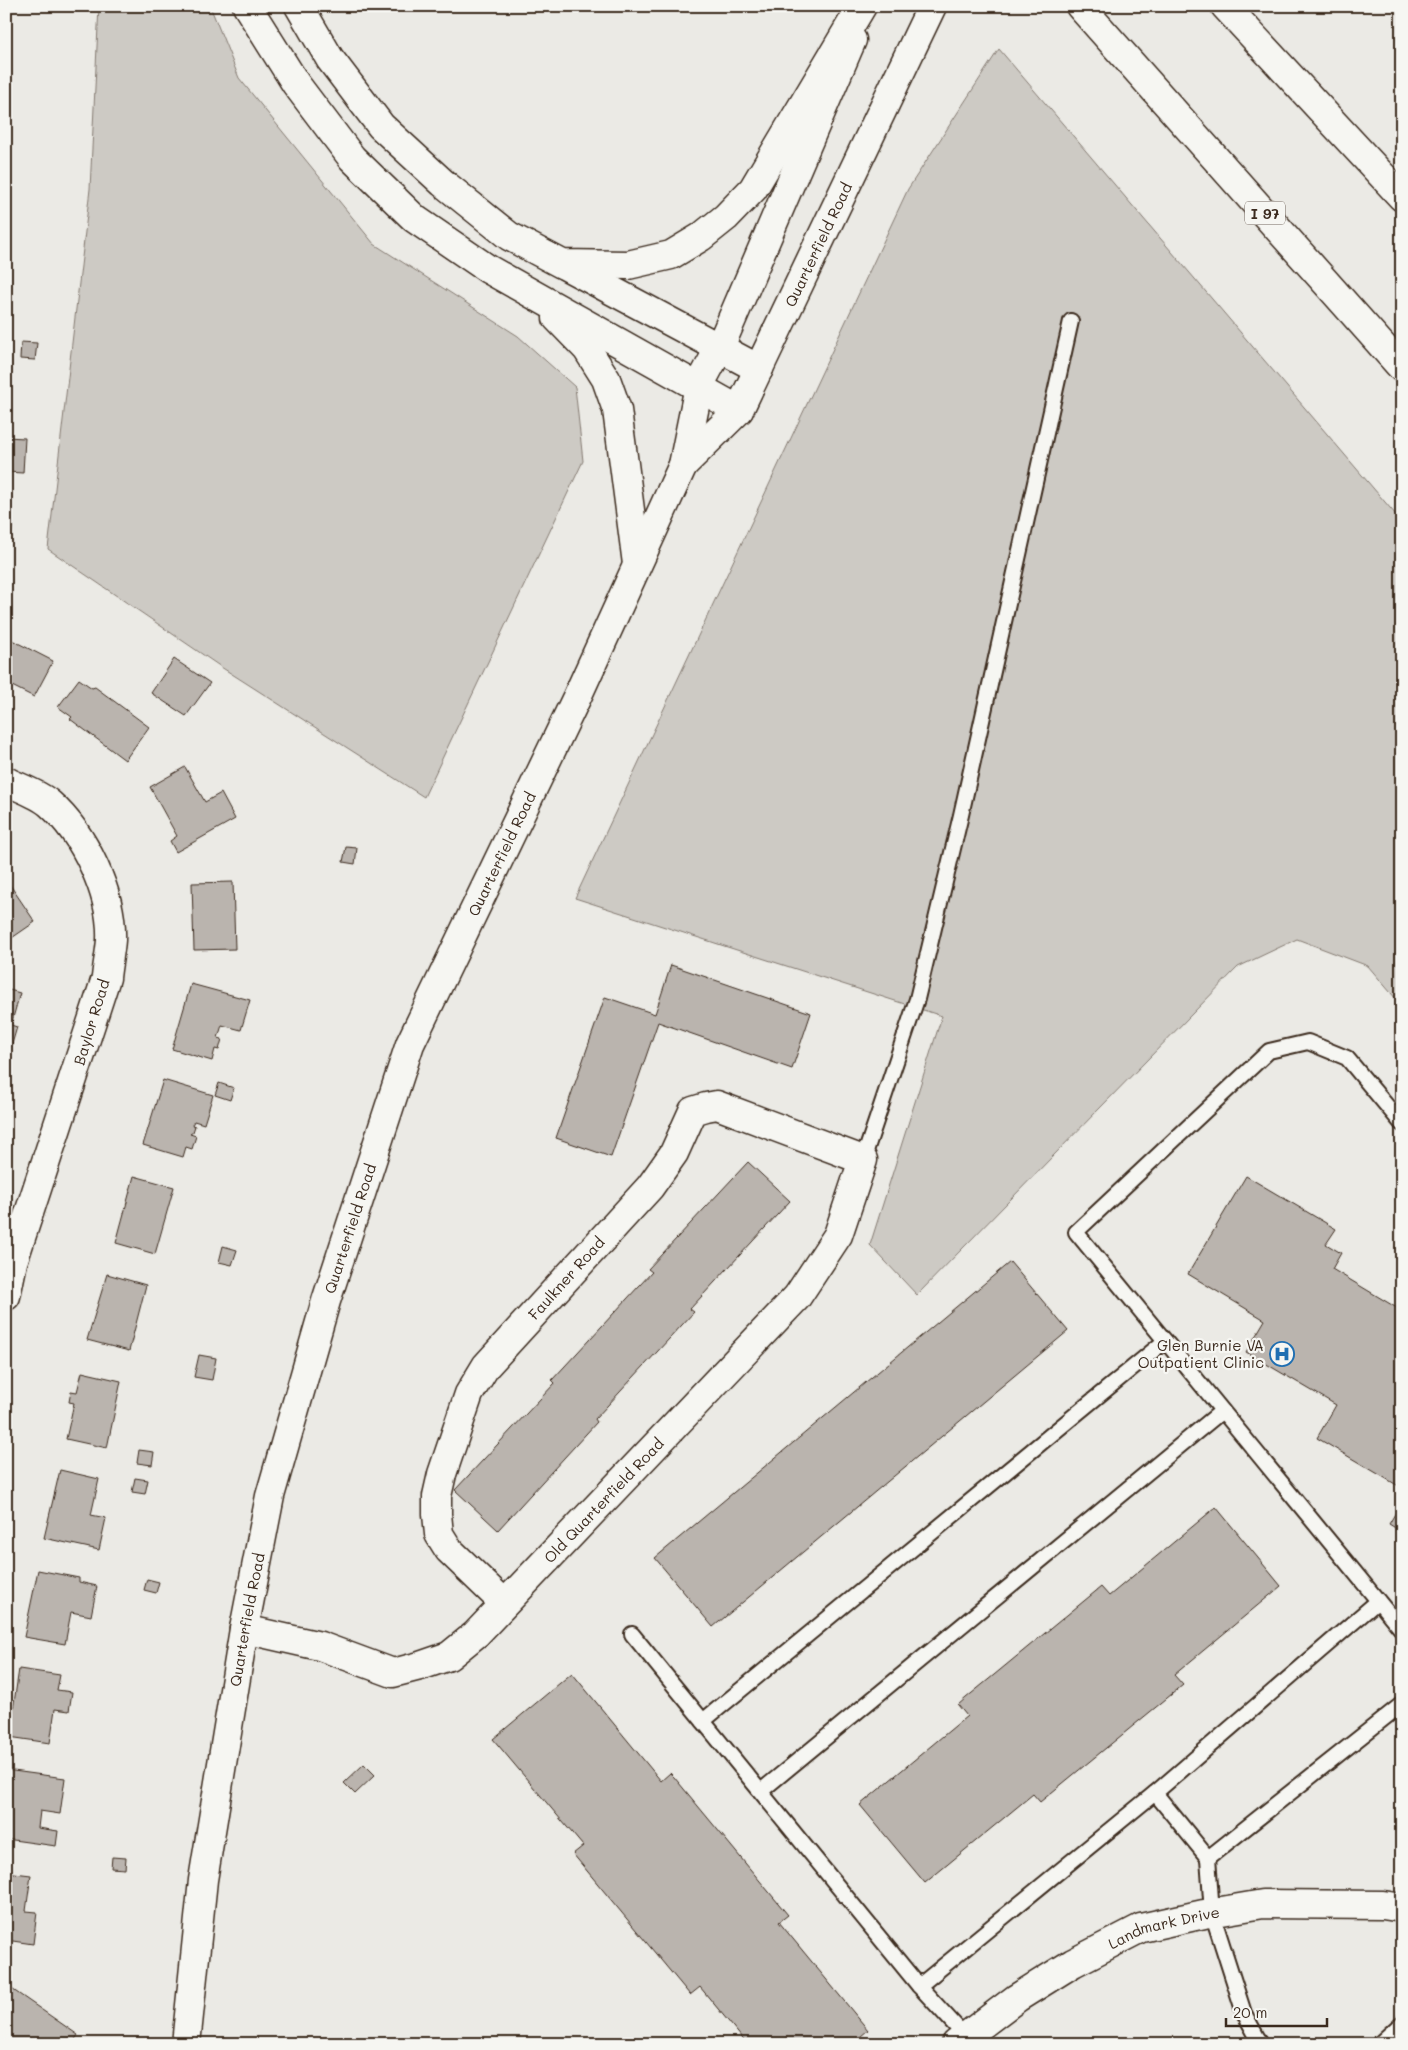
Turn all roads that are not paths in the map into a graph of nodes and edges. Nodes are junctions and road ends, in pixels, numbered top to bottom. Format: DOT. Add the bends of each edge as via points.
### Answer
graph roads {
  1 [pos="247,6"];
  2 [pos="299,6"];
  3 [pos="862,6"];
  4 [pos="867,6"];
  5 [pos="1073,6"];
  6 [pos="1080,6"];
  7 [pos="1225,6"];
  8 [pos="927,18"];
  9 [pos="1127,59"];
  10 [pos="1402,197"];
  11 [pos="562,264"];
  12 [pos="537,298"];
  13 [pos="1071,320"];
  14 [pos="720,347"];
  15 [pos="1402,368"];
  16 [pos="759,369"];
  17 [pos="699,386"];
  18 [pos="739,410"];
  19 [pos="684,465"];
  20 [pos="637,564"];
  21 [pos="6,781"];
  22 [pos="1402,1124"];
  23 [pos="863,1160"];
  24 [pos="10,1261"];
  25 [pos="6,1296"];
  26 [pos="1165,1341"];
  27 [pos="1222,1411"];
  28 [pos="1378,1601"];
  29 [pos="504,1604"];
  30 [pos="244,1629"];
  31 [pos="1402,1630"];
  32 [pos="632,1634"];
  33 [pos="1402,1704"];
  34 [pos="704,1721"];
  35 [pos="761,1791"];
  36 [pos="1155,1793"];
  37 [pos="1208,1858"];
  38 [pos="1402,1908"];
  39 [pos="1212,1913"];
  40 [pos="919,1986"];
  41 [pos="1402,2023"];
  42 [pos="960,2040"];
  43 [pos="186,2044"];
  44 [pos="1262,2044"];
  45 [pos="1379,2044"];
  1 -- 12 [label="main road" via="296,84 352,158 415,219"];
  2 -- 11 [label="main road" via="330,59 381,126 443,183 509,236"];
  3 -- 11 [label="main road" via="753,189 726,217 671,255 628,265"];
  4 -- 14 [label="main road, Quarterfield Road"];
  5 -- 9 [label="main road"];
  6 -- 9 [label="main road, I 97"];
  7 -- 10 [label="main road"];
  8 -- 16 [label="main road, Quarterfield Road"];
  9 -- 15 [label="main road, I 97"];
  11 -- 14 [label="main road"];
  12 -- 17 [label="main road"];
  12 -- 20 [label="main road" via="587,349 606,379 617,410"];
  13 -- 23 [label="lane" via="917,999"];
  14 -- 16 [label="main road"];
  14 -- 17 [label="main road, Quarterfield Road"];
  16 -- 18 [label="main road, Quarterfield Road"];
  17 -- 18 [label="main road"];
  17 -- 19 [label="main road, Quarterfield Road"];
  18 -- 19 [label="main road, Quarterfield Road"];
  19 -- 20 [label="main road, Quarterfield Road"];
  20 -- 30 [label="main road, Quarterfield Road" via="577,697 410,1044 326,1302 270,1496"];
  21 -- 24 [label="main road, Baylor Road" via="49,802 74,830 89,857 107,903 111,939 106,978"];
  22 -- 26 [label="lane" via="1347,1058 1308,1042 1269,1051 1076,1232"];
  23 -- 29 [label="main road, Old Quarterfield Road" via="838,1235 797,1297"];
  23 -- 29 [label="main road, Faulkner Road" via="717,1105 693,1111 674,1153 650,1187 486,1366 469,1394 442,1474 437,1514 439,1534 449,1550"];
  24 -- 25 [label="main road, Baylor Road"];
  26 -- 27 [label="lane"];
  26 -- 34 [label="lane"];
  27 -- 28 [label="lane"];
  27 -- 35 [label="lane"];
  28 -- 31 [label="lane"];
  28 -- 36 [label="lane"];
  29 -- 30 [label="main road, Old Quarterfield Road" via="476,1634 449,1656 392,1673 320,1646"];
  30 -- 43 [label="main road, Quarterfield Road" via="203,1880"];
  32 -- 34 [label="lane"];
  33 -- 37 [label="lane"];
  34 -- 35 [label="lane"];
  35 -- 40 [label="lane"];
  36 -- 37 [label="lane"];
  36 -- 40 [label="lane"];
  37 -- 39 [label="lane"];
  38 -- 39 [label="main road, Landmark Drive" via="1262,1904"];
  39 -- 42 [label="main road, Landmark Drive" via="1141,1928 1073,1963 1016,1998"];
  39 -- 44 [label="lane" via="1244,2014"];
  40 -- 42 [label="lane"];
  41 -- 45 [label="lane"];
}
